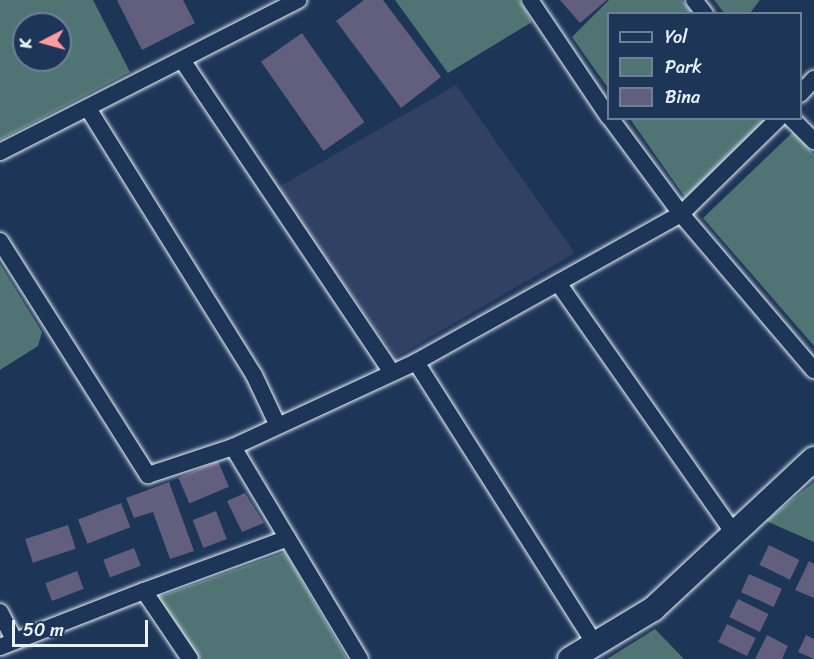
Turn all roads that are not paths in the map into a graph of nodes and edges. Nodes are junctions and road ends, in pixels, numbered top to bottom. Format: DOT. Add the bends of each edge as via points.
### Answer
graph roads {
  1 [pos="298,0"];
  2 [pos="530,0"];
  3 [pos="694,0"];
  4 [pos="703,12"];
  5 [pos="182,60"];
  6 [pos="814,79"];
  7 [pos="802,93"];
  8 [pos="89,110"];
  9 [pos="607,114"];
  10 [pos="611,120"];
  11 [pos="777,120"];
  12 [pos="792,120"];
  13 [pos="814,141"];
  14 [pos="0,152"];
  15 [pos="681,214"];
  16 [pos="0,241"];
  17 [pos="558,283"];
  18 [pos="416,362"];
  19 [pos="814,370"];
  20 [pos="392,373"];
  21 [pos="278,426"];
  22 [pos="233,447"];
  23 [pos="813,462"];
  24 [pos="732,531"];
  25 [pos="288,538"];
  26 [pos="144,591"];
  27 [pos="0,612"];
  28 [pos="7,642"];
  29 [pos="595,644"];
  30 [pos="190,659"];
  31 [pos="360,659"];
  32 [pos="570,659"];
  1 -- 5 [label="street"];
  2 -- 9 [label="street"];
  3 -- 4 [label="street"];
  5 -- 8 [label="street"];
  5 -- 20 [label="street"];
  6 -- 7 [label="street"];
  8 -- 14 [label="street"];
  8 -- 21 [label="street" via="255,375"];
  10 -- 15 [label="street"];
  11 -- 15 [label="street"];
  12 -- 13 [label="street"];
  15 -- 17 [label="street"];
  15 -- 19 [label="street"];
  16 -- 22 [label="street" via="148,475"];
  17 -- 18 [label="street"];
  17 -- 24 [label="street"];
  18 -- 20 [label="street"];
  18 -- 29 [label="street"];
  20 -- 21 [label="street"];
  21 -- 22 [label="street"];
  22 -- 25 [label="street"];
  23 -- 24 [label="street"];
  24 -- 29 [label="street" via="653,609"];
  25 -- 26 [label="street"];
  25 -- 31 [label="street"];
  26 -- 28 [label="street"];
  26 -- 30 [label="street"];
  27 -- 28 [label="street"];
  29 -- 32 [label="street"];
}
